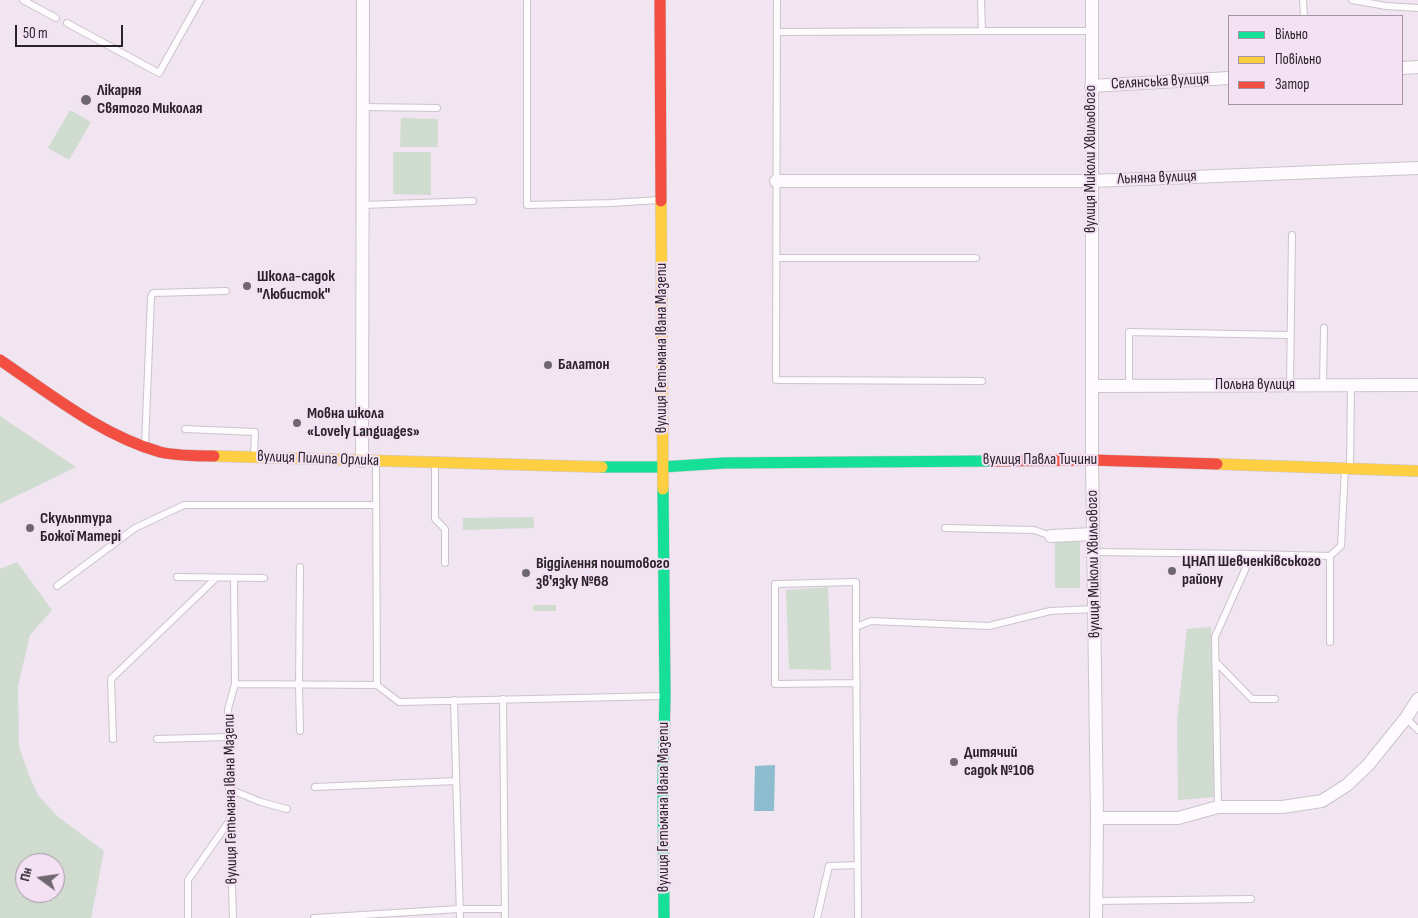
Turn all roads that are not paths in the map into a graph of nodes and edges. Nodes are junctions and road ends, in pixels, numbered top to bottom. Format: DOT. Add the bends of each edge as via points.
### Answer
graph roads {
  1 [pos="23,0"];
  2 [pos="43,0"];
  3 [pos="200,0"];
  4 [pos="363,0"];
  5 [pos="660,0"];
  6 [pos="777,0"];
  7 [pos="981,0"];
  8 [pos="1092,0"];
  9 [pos="1303,0"];
  10 [pos="1352,0"];
  11 [pos="527,1"];
  12 [pos="39,8"];
  13 [pos="1418,8"];
  14 [pos="1304,15"];
  15 [pos="56,18"];
  16 [pos="67,23"];
  17 [pos="982,31"];
  18 [pos="1092,31"];
  19 [pos="777,32"];
  20 [pos="1418,67"];
  21 [pos="1403,68"];
  22 [pos="1228,78"];
  23 [pos="1092,86"];
  24 [pos="363,107"];
  25 [pos="436,108"];
  26 [pos="1418,168"];
  27 [pos="776,181"];
  28 [pos="1091,181"];
  29 [pos="661,200"];
  30 [pos="473,201"];
  31 [pos="363,205"];
  32 [pos="1292,235"];
  33 [pos="776,258"];
  34 [pos="976,258"];
  35 [pos="226,291"];
  36 [pos="1324,328"];
  37 [pos="1290,335"];
  38 [pos="0,360"];
  39 [pos="982,381"];
  40 [pos="1351,384"];
  41 [pos="1290,385"];
  42 [pos="1323,385"];
  43 [pos="1418,385"];
  44 [pos="1092,386"];
  45 [pos="1129,386"];
  46 [pos="185,429"];
  47 [pos="145,446"];
  48 [pos="254,457"];
  49 [pos="1092,460"];
  50 [pos="362,461"];
  51 [pos="376,461"];
  52 [pos="434,463"];
  53 [pos="662,467"];
  54 [pos="1348,469"];
  55 [pos="1418,471"];
  56 [pos="376,505"];
  57 [pos="945,528"];
  58 [pos="1093,534"];
  59 [pos="1051,536"];
  60 [pos="1093,552"];
  61 [pos="1252,554"];
  62 [pos="1330,556"];
  63 [pos="445,563"];
  64 [pos="300,567"];
  65 [pos="178,578"];
  66 [pos="216,578"];
  67 [pos="264,578"];
  68 [pos="234,579"];
  69 [pos="57,586"];
  70 [pos="1094,609"];
  71 [pos="856,627"];
  72 [pos="1330,642"];
  73 [pos="1215,661"];
  74 [pos="857,683"];
  75 [pos="235,684"];
  76 [pos="299,685"];
  77 [pos="376,685"];
  78 [pos="665,696"];
  79 [pos="503,699"];
  80 [pos="1275,699"];
  81 [pos="1418,699"];
  82 [pos="454,700"];
  83 [pos="1406,718"];
  84 [pos="1418,730"];
  85 [pos="300,731"];
  86 [pos="228,737"];
  87 [pos="113,739"];
  88 [pos="157,739"];
  89 [pos="456,781"];
  90 [pos="316,787"];
  91 [pos="229,788"];
  92 [pos="1218,808"];
  93 [pos="287,809"];
  94 [pos="1097,818"];
  95 [pos="230,820"];
  96 [pos="858,865"];
  97 [pos="1251,899"];
  98 [pos="1096,901"];
  99 [pos="460,909"];
  100 [pos="505,909"];
  101 [pos="188,918"];
  102 [pos="233,918"];
  103 [pos="314,918"];
  104 [pos="460,918"];
  105 [pos="505,918"];
  106 [pos="664,918"];
  107 [pos="818,918"];
  108 [pos="858,918"];
  109 [pos="1096,918"];
  1 -- 12 [label="lane"];
  2 -- 12 [label="lane"];
  3 -- 16 [label="lane" via="159,73"];
  4 -- 24 [label="street"];
  5 -- 29 [label="street, вулиця Гетьмана Івана Мазепи"];
  6 -- 19 [label="lane"];
  7 -- 17 [label="lane"];
  8 -- 18 [label="street, вулиця Миколи Хвильового"];
  9 -- 14 [label="lane"];
  10 -- 13 [label="lane"];
  11 -- 29 [label="lane" via="526,204"];
  12 -- 15 [label="lane"];
  17 -- 18 [label="lane"];
  17 -- 19 [label="lane"];
  18 -- 23 [label="street, вулиця Миколи Хвильового"];
  19 -- 27 [label="lane"];
  20 -- 21 [label="street"];
  22 -- 23 [label="street, Селянська вулиця"];
  23 -- 28 [label="street, вулиця Миколи Хвильового"];
  24 -- 25 [label="lane"];
  24 -- 31 [label="street"];
  26 -- 28 [label="street, Льняна вулиця"];
  27 -- 28 [label="street, Льняна вулиця"];
  27 -- 33 [label="lane"];
  28 -- 44 [label="street, вулиця Миколи Хвильового"];
  29 -- 53 [label="street, вулиця Гетьмана Івана Мазепи"];
  30 -- 31 [label="lane"];
  31 -- 50 [label="street"];
  32 -- 37 [label="lane"];
  33 -- 34 [label="lane"];
  33 -- 39 [label="lane" via="776,380"];
  35 -- 47 [label="lane" via="153,293"];
  36 -- 42 [label="lane"];
  37 -- 41 [label="lane"];
  37 -- 45 [label="lane" via="1129,332"];
  38 -- 47 [label="street, вулиця Пилипа Орлика" via="97,424"];
  40 -- 42 [label="street, Польна вулиця"];
  40 -- 43 [label="street, Польна вулиця"];
  40 -- 54 [label="lane"];
  41 -- 42 [label="street, Польна вулиця"];
  41 -- 45 [label="street, Польна вулиця"];
  44 -- 45 [label="street, Польна вулиця"];
  44 -- 49 [label="street, вулиця Миколи Хвильового"];
  46 -- 48 [label="lane" via="255,432"];
  47 -- 48 [label="street, вулиця Пилипа Орлика" via="164,452"];
  48 -- 50 [label="street, вулиця Пилипа Орлика"];
  49 -- 53 [label="street, вулиця Павла Тичини" via="724,463"];
  49 -- 54 [label="street, вулиця Павла Тичини"];
  49 -- 58 [label="street, вулиця Миколи Хвильового"];
  50 -- 51 [label="street, вулиця Пилипа Орлика"];
  51 -- 52 [label="street, вулиця Пилипа Орлика"];
  51 -- 56 [label="lane"];
  52 -- 53 [label="street, вулиця Пилипа Орлика"];
  52 -- 63 [label="lane" via="435,519 445,529"];
  53 -- 78 [label="street, вулиця Гетьмана Івана Мазепи"];
  54 -- 55 [label="street, вулиця Павла Тичини"];
  54 -- 62 [label="lane" via="1341,546"];
  56 -- 69 [label="lane" via="184,505 134,528"];
  56 -- 77 [label="lane"];
  57 -- 59 [label="lane" via="1034,530"];
  58 -- 59 [label="street"];
  58 -- 60 [label="street, вулиця Миколи Хвильового"];
  60 -- 61 [label="lane"];
  60 -- 70 [label="street, вулиця Миколи Хвильового"];
  61 -- 62 [label="lane"];
  61 -- 73 [label="lane" via="1214,637"];
  62 -- 72 [label="lane"];
  64 -- 76 [label="lane"];
  65 -- 66 [label="lane"];
  66 -- 68 [label="lane"];
  66 -- 87 [label="lane" via="111,678"];
  67 -- 68 [label="lane"];
  68 -- 75 [label="lane, вулиця Гетьмана Івана Мазепи"];
  70 -- 71 [label="lane" via="1050,611 989,626 871,621"];
  70 -- 94 [label="street, вулиця Миколи Хвильового"];
  71 -- 74 [label="lane"];
  71 -- 74 [label="lane" via="856,582 775,584 775,684"];
  73 -- 80 [label="lane" via="1252,699"];
  73 -- 92 [label="lane"];
  74 -- 96 [label="lane"];
  75 -- 76 [label="lane"];
  75 -- 86 [label="lane, вулиця Гетьмана Івана Мазепи" via="228,709"];
  76 -- 77 [label="lane"];
  76 -- 85 [label="lane"];
  77 -- 82 [label="lane" via="399,702"];
  78 -- 79 [label="lane"];
  78 -- 106 [label="street, вулиця Гетьмана Івана Мазепи"];
  79 -- 82 [label="lane"];
  79 -- 100 [label="lane"];
  81 -- 83 [label="street"];
  82 -- 89 [label="lane"];
  83 -- 84 [label="lane"];
  83 -- 92 [label="street" via="1368,765 1347,785 1322,801 1282,807"];
  86 -- 88 [label="lane"];
  86 -- 91 [label="lane, вулиця Гетьмана Івана Мазепи"];
  89 -- 90 [label="lane"];
  89 -- 99 [label="lane"];
  91 -- 93 [label="lane"];
  91 -- 95 [label="lane, вулиця Гетьмана Івана Мазепи"];
  92 -- 94 [label="street" via="1178,818"];
  94 -- 98 [label="street, вулиця Миколи Хвильового"];
  95 -- 101 [label="lane" via="188,880"];
  95 -- 102 [label="lane, вулиця Гетьмана Івана Мазепи"];
  96 -- 107 [label="lane" via="829,866"];
  96 -- 108 [label="lane"];
  97 -- 98 [label="lane"];
  98 -- 109 [label="street, вулиця Миколи Хвильового"];
  99 -- 100 [label="lane"];
  99 -- 103 [label="lane"];
  99 -- 104 [label="lane"];
  100 -- 105 [label="lane"];
}
